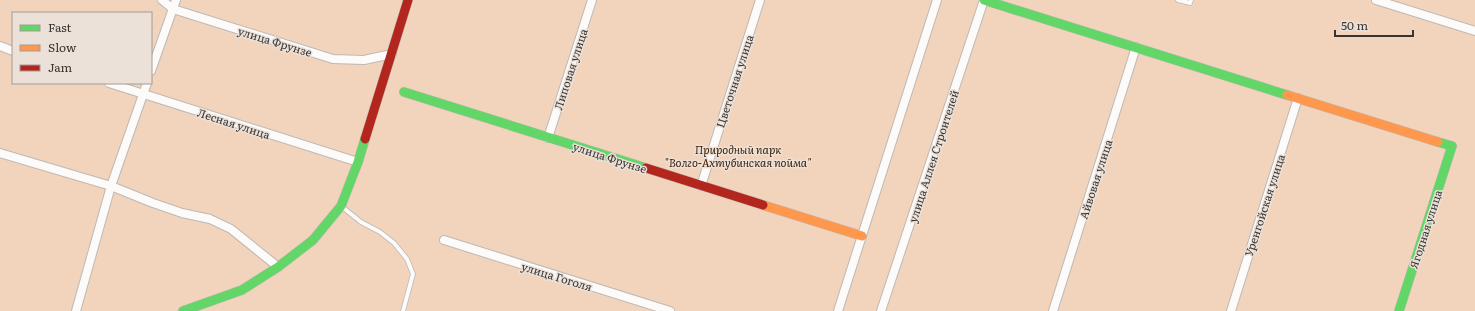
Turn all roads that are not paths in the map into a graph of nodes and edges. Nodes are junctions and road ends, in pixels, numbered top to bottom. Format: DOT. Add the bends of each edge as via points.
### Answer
graph roads {
  1 [pos="162,0"];
  2 [pos="176,0"];
  3 [pos="408,0"];
  4 [pos="592,0"];
  5 [pos="760,0"];
  6 [pos="937,0"];
  7 [pos="984,0"];
  8 [pos="1178,0"];
  9 [pos="1191,0"];
  10 [pos="1376,0"];
  11 [pos="173,9"];
  12 [pos="1475,31"];
  13 [pos="0,46"];
  14 [pos="1136,48"];
  15 [pos="12,51"];
  16 [pos="392,54"];
  17 [pos="152,68"];
  18 [pos="112,84"];
  19 [pos="147,84"];
  20 [pos="404,92"];
  21 [pos="143,94"];
  22 [pos="1298,98"];
  23 [pos="548,138"];
  24 [pos="0,153"];
  25 [pos="358,162"];
  26 [pos="111,186"];
  27 [pos="701,186"];
  28 [pos="341,206"];
  29 [pos="862,236"];
  30 [pos="444,240"];
  31 [pos="278,267"];
  32 [pos="76,311"];
  33 [pos="183,311"];
  34 [pos="402,311"];
  35 [pos="670,311"];
  36 [pos="838,311"];
  37 [pos="881,311"];
  38 [pos="1053,311"];
  39 [pos="1231,311"];
  40 [pos="1400,311"];
  1 -- 11 [label="street, улица Фрунзе"];
  2 -- 11 [label="street"];
  3 -- 16 [label="street"];
  4 -- 23 [label="street, Липовая улица"];
  5 -- 27 [label="street, Цветочная улица"];
  6 -- 29 [label="street"];
  7 -- 14 [label="street"];
  7 -- 37 [label="street, улица Аллея Строителей"];
  8 -- 9 [label="lane" via="1190,3"];
  10 -- 12 [label="street"];
  11 -- 16 [label="street, улица Фрунзе" via="333,59 364,60"];
  11 -- 17 [label="street"];
  13 -- 15 [label="street"];
  14 -- 22 [label="street"];
  14 -- 38 [label="street, Айвовая улица"];
  16 -- 25 [label="street"];
  18 -- 21 [label="street, Лесная улица"];
  19 -- 21 [label="street"];
  20 -- 23 [label="street, улица Фрунзе"];
  21 -- 25 [label="street, Лесная улица"];
  21 -- 26 [label="street"];
  22 -- 39 [label="street, Уренгойская улица"];
  22 -- 40 [label="street, Ягодная улица" via="1452,146"];
  23 -- 27 [label="street, улица Фрунзе"];
  24 -- 26 [label="street"];
  25 -- 28 [label="street"];
  26 -- 31 [label="street" via="182,213 210,219 231,229"];
  26 -- 32 [label="street"];
  27 -- 29 [label="street, улица Фрунзе"];
  28 -- 31 [label="street" via="314,240"];
  28 -- 34 [label="lane" via="394,243 407,259 414,274"];
  29 -- 36 [label="street"];
  30 -- 35 [label="street, улица Гоголя"];
  31 -- 33 [label="street" via="242,290"];
}
